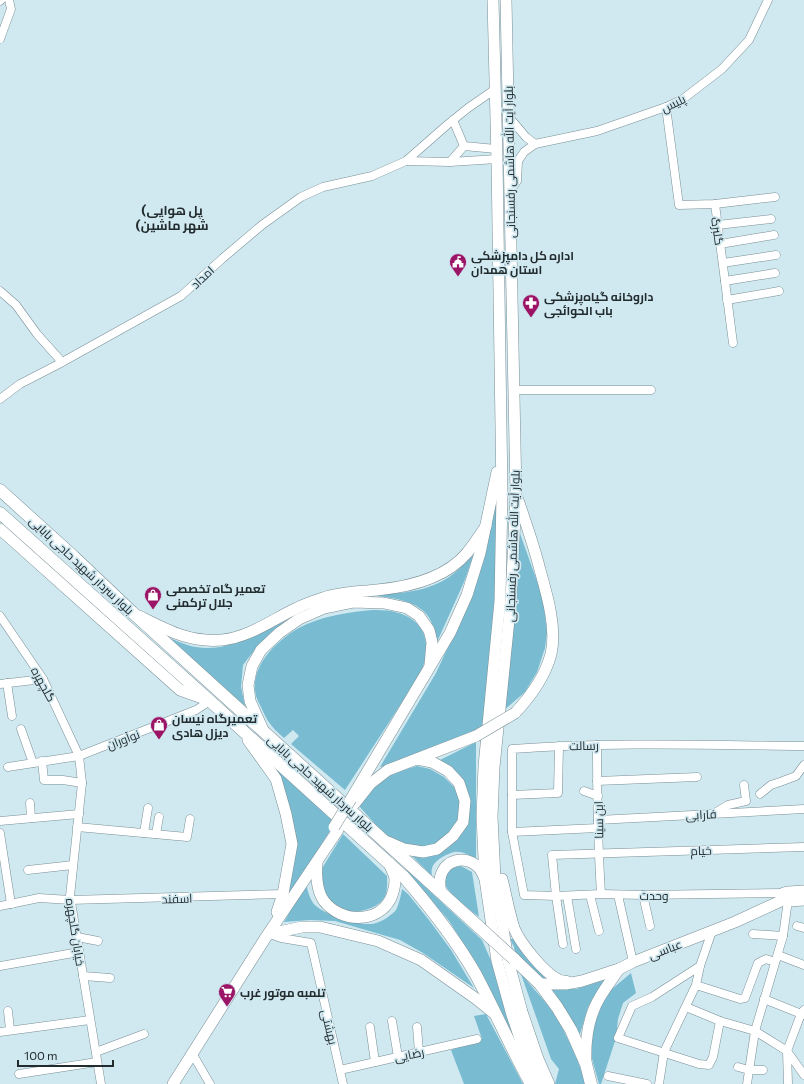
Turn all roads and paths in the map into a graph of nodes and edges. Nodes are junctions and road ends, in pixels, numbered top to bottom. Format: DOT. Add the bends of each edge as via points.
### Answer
graph roads {
  1 [pos="9,0"];
  2 [pos="493,0"];
  3 [pos="506,0"];
  4 [pos="768,0"];
  5 [pos="0,39"];
  6 [pos="494,90"];
  7 [pos="666,107"];
  8 [pos="508,116"];
  9 [pos="453,120"];
  10 [pos="535,144"];
  11 [pos="464,146"];
  12 [pos="509,153"];
  13 [pos="496,154"];
  14 [pos="406,161"];
  15 [pos="450,162"];
  16 [pos="510,192"];
  17 [pos="774,197"];
  18 [pos="715,204"];
  19 [pos="771,219"];
  20 [pos="718,225"];
  21 [pos="774,235"];
  22 [pos="720,244"];
  23 [pos="776,255"];
  24 [pos="723,263"];
  25 [pos="775,273"];
  26 [pos="725,281"];
  27 [pos="0,291"];
  28 [pos="779,291"];
  29 [pos="728,300"];
  30 [pos="733,343"];
  31 [pos="62,362"];
  32 [pos="514,390"];
  33 [pos="651,390"];
  34 [pos="500,391"];
  35 [pos="0,400"];
  36 [pos="502,450"];
  37 [pos="0,490"];
  38 [pos="516,494"];
  39 [pos="0,513"];
  40 [pos="486,526"];
  41 [pos="0,529"];
  42 [pos="73,556"];
  43 [pos="61,568"];
  44 [pos="69,583"];
  45 [pos="132,612"];
  46 [pos="0,616"];
  47 [pos="4,629"];
  48 [pos="430,668"];
  49 [pos="43,679"];
  50 [pos="4,683"];
  51 [pos="210,701"];
  52 [pos="12,716"];
  53 [pos="236,724"];
  54 [pos="21,729"];
  55 [pos="263,730"];
  56 [pos="598,745"];
  57 [pos="559,746"];
  58 [pos="804,746"];
  59 [pos="79,756"];
  60 [pos="417,759"];
  61 [pos="42,761"];
  62 [pos="32,763"];
  63 [pos="804,765"];
  64 [pos="8,766"];
  65 [pos="697,777"];
  66 [pos="597,780"];
  67 [pos="82,783"];
  68 [pos="744,785"];
  69 [pos="584,792"];
  70 [pos="760,794"];
  71 [pos="512,795"];
  72 [pos="598,796"];
  73 [pos="353,801"];
  74 [pos="30,803"];
  75 [pos="148,808"];
  76 [pos="804,809"];
  77 [pos="715,813"];
  78 [pos="79,814"];
  79 [pos="159,817"];
  80 [pos="31,818"];
  81 [pos="190,818"];
  82 [pos="0,821"];
  83 [pos="598,824"];
  84 [pos="77,827"];
  85 [pos="336,828"];
  86 [pos="512,832"];
  87 [pos="0,833"];
  88 [pos="144,834"];
  89 [pos="156,834"];
  90 [pos="493,836"];
  91 [pos="383,839"];
  92 [pos="804,847"];
  93 [pos="598,854"];
  94 [pos="317,861"];
  95 [pos="388,863"];
  96 [pos="73,865"];
  97 [pos="28,870"];
  98 [pos="485,880"];
  99 [pos="804,891"];
  100 [pos="441,892"];
  101 [pos="283,894"];
  102 [pos="601,894"];
  103 [pos="524,895"];
  104 [pos="590,895"];
  105 [pos="618,895"];
  106 [pos="643,895"];
  107 [pos="556,896"];
  108 [pos="567,896"];
  109 [pos="786,898"];
  110 [pos="70,900"];
  111 [pos="804,900"];
  112 [pos="11,904"];
  113 [pos="0,906"];
  114 [pos="277,912"];
  115 [pos="650,926"];
  116 [pos="599,931"];
  117 [pos="712,931"];
  118 [pos="752,934"];
  119 [pos="268,936"];
  120 [pos="783,936"];
  121 [pos="77,937"];
  122 [pos="98,941"];
  123 [pos="563,944"];
  124 [pos="576,949"];
  125 [pos="79,952"];
  126 [pos="776,958"];
  127 [pos="633,962"];
  128 [pos="804,965"];
  129 [pos="0,966"];
  130 [pos="700,966"];
  131 [pos="619,969"];
  132 [pos="83,976"];
  133 [pos="110,978"];
  134 [pos="572,983"];
  135 [pos="540,984"];
  136 [pos="696,985"];
  137 [pos="764,999"];
  138 [pos="686,1007"];
  139 [pos="8,1011"];
  140 [pos="803,1013"];
  141 [pos="495,1014"];
  142 [pos="90,1020"];
  143 [pos="392,1021"];
  144 [pos="720,1021"];
  145 [pos="370,1027"];
  146 [pos="417,1027"];
  147 [pos="10,1030"];
  148 [pos="755,1031"];
  149 [pos="0,1032"];
  150 [pos="144,1034"];
  151 [pos="477,1039"];
  152 [pos="788,1051"];
  153 [pos="96,1052"];
  154 [pos="419,1052"];
  155 [pos="664,1052"];
  156 [pos="192,1053"];
  157 [pos="398,1056"];
  158 [pos="97,1062"];
  159 [pos="375,1062"];
  160 [pos="586,1063"];
  161 [pos="738,1067"];
  162 [pos="340,1070"];
  163 [pos="749,1070"];
  164 [pos="763,1070"];
  165 [pos="19,1074"];
  166 [pos="804,1075"];
  167 [pos="608,1076"];
  168 [pos="101,1084"];
  169 [pos="173,1084"];
  170 [pos="210,1084"];
  171 [pos="343,1084"];
  172 [pos="531,1084"];
  173 [pos="538,1084"];
  174 [pos="549,1084"];
  175 [pos="591,1084"];
  176 [pos="647,1084"];
  177 [pos="659,1084"];
  178 [pos="747,1084"];
  179 [pos="788,1084"];
  1 -- 5 [label="street" via="11,9"];
  2 -- 6 [label="main road, بلوار آیت الله هاشمی رفسنجانی"];
  3 -- 8 [label="main road, بلوار آیت الله هاشمی رفسنجانی"];
  4 -- 7 [label="street, پلیس" via="749,40 722,69 683,99"];
  6 -- 9 [label="street"];
  6 -- 13 [label="main road, بلوار آیت الله هاشمی رفسنجانی"];
  7 -- 10 [label="street, پلیس" via="597,130"];
  7 -- 18 [label="street, گلبرگ" via="679,205"];
  8 -- 10 [label="street"];
  8 -- 12 [label="main road, بلوار آیت الله هاشمی رفسنجانی"];
  9 -- 11 [label="street"];
  9 -- 14 [label="street"];
  10 -- 16 [label="street, پلیس" via="526,149 521,156 517,181"];
  11 -- 13 [label="street"];
  11 -- 15 [label="street"];
  12 -- 13 [label="main road"];
  12 -- 16 [label="main road, بلوار آیت الله هاشمی رفسنجانی"];
  13 -- 15 [label="street"];
  13 -- 34 [label="main road, بلوار آیت الله هاشمی رفسنجانی"];
  14 -- 15 [label="street"];
  14 -- 31 [label="street, امداد" via="372,176 323,187 301,197 262,225 181,296"];
  16 -- 32 [label="main road, بلوار آیت الله هاشمی رفسنجانی"];
  17 -- 18 [label="street"];
  18 -- 20 [label="street, گلبرگ"];
  19 -- 20 [label="street"];
  20 -- 22 [label="street, گلبرگ"];
  21 -- 22 [label="street"];
  22 -- 24 [label="street, گلبرگ"];
  23 -- 24 [label="street"];
  24 -- 26 [label="street, گلبرگ"];
  25 -- 26 [label="street"];
  26 -- 29 [label="street, گلبرگ"];
  27 -- 31 [label="street" via="16,305"];
  28 -- 29 [label="street"];
  29 -- 30 [label="street, گلبرگ"];
  31 -- 35 [label="street, امداد" via="20,384"];
  32 -- 33 [label="street"];
  32 -- 34 [label="main road"];
  32 -- 38 [label="main road, بلوار آیت الله هاشمی رفسنجانی"];
  34 -- 36 [label="main road, بلوار آیت الله هاشمی رفسنجانی"];
  36 -- 40 [label="main road"];
  36 -- 98 [label="main road, بلوار آیت الله هاشمی رفسنجانی" via="500,601 482,816"];
  37 -- 42 [label="highway, بلوار سردار شهید حاجی بابایی"];
  38 -- 60 [label="main road, bridge" via="548,598 553,630 551,654 541,681 515,714 476,736"];
  38 -- 90 [label="main road, بلوار آیت الله هاشمی رفسنجانی" via="511,600 494,767"];
  39 -- 43 [label="highway, بلوار سردار شهید حاجی بابایی"];
  40 -- 45 [label="main road" via="466,554 452,567 433,578 412,585 350,592 325,598 297,608 244,634 222,640 196,640 170,632"];
  40 -- 48 [label="main road" via="468,594"];
  41 -- 44 [label="main road"];
  42 -- 43 [label="highway"];
  42 -- 45 [label="highway, بلوار سردار شهید حاجی بابایی"];
  43 -- 44 [label="highway, بلوار سردار شهید حاجی بابایی"];
  44 -- 51 [label="highway, بلوار سردار شهید حاجی بابایی"];
  45 -- 55 [label="highway, بلوار سردار شهید حاجی بابایی"];
  46 -- 47 [label="street, گلچهره"];
  47 -- 49 [label="street, گلچهره"];
  48 -- 55 [label="main road" via="432,642 429,630 419,616 407,608 384,603 353,602 324,608 299,619 278,633 261,650 252,666 248,685 250,701"];
  48 -- 73 [label="main road"];
  49 -- 50 [label="street"];
  49 -- 59 [label="street, گلچهره"];
  50 -- 52 [label="street"];
  51 -- 53 [label="highway, بلوار سردار شهید حاجی بابایی"];
  51 -- 59 [label="street, نوآوران" via="196,710"];
  53 -- 95 [label="highway, بلوار سردار شهید حاجی بابایی"];
  53 -- 101 [label="main road" via="276,779 284,807 292,844"];
  54 -- 62 [label="street"];
  55 -- 91 [label="highway, بلوار سردار شهید حاجی بابایی"];
  56 -- 57 [label="street, رسالت"];
  56 -- 58 [label="street, رسالت"];
  56 -- 66 [label="street, ابن سینا"];
  57 -- 71 [label="street" via="558,793"];
  57 -- 71 [label="street, رسالت" via="512,749"];
  59 -- 61 [label="street, نوآوران"];
  59 -- 67 [label="street, خیابان گلچهره"];
  60 -- 73 [label="main road" via="388,770"];
  60 -- 91 [label="main road" via="432,762 448,771 459,783 465,801 463,822 453,836 436,849 423,852 404,849"];
  61 -- 62 [label="street, نوآوران"];
  61 -- 67 [label="street" via="44,780"];
  62 -- 64 [label="street, نوآوران"];
  63 -- 70 [label="street" via="796,776 771,785"];
  65 -- 66 [label="street"];
  66 -- 72 [label="street, ابن سینا"];
  67 -- 78 [label="street, خیابان گلچهره"];
  68 -- 77 [label="street" via="746,801 728,805"];
  69 -- 72 [label="street"];
  71 -- 86 [label="street, رسالت"];
  72 -- 83 [label="street, ابن سینا"];
  73 -- 85 [label="main road, bridge"];
  74 -- 80 [label="street"];
  75 -- 88 [label="street"];
  76 -- 77 [label="street, فارابی"];
  77 -- 83 [label="street, فارابی"];
  78 -- 80 [label="street"];
  78 -- 84 [label="street, خیابان گلچهره"];
  79 -- 89 [label="street"];
  80 -- 82 [label="street"];
  81 -- 89 [label="street" via="187,837"];
  83 -- 86 [label="street, فارابی"];
  83 -- 93 [label="street, ابن سینا"];
  84 -- 88 [label="street"];
  84 -- 96 [label="street, خیابان گلچهره"];
  85 -- 94 [label="main road"];
  85 -- 114 [label="main road"];
  86 -- 103 [label="street, رسالت"];
  87 -- 112 [label="street"];
  88 -- 89 [label="street"];
  90 -- 134 [label="main road" via="515,929 523,944 550,973 559,980"];
  90 -- 174 [label="main road, بلوار آیت الله هاشمی رفسنجانی" via="495,878 508,960 522,1012"];
  91 -- 100 [label="highway, بلوار سردار شهید حاجی بابایی"];
  92 -- 93 [label="street, خیام"];
  93 -- 102 [label="street, ابن سینا"];
  93 -- 107 [label="street, خیام" via="552,855"];
  94 -- 95 [label="main road" via="316,876 323,900 340,914 361,918 372,916 382,910 392,897 395,881"];
  94 -- 119 [label="main road"];
  95 -- 141 [label="highway, بلوار سردار شهید حاجی بابایی" via="404,877 455,940"];
  96 -- 97 [label="street"];
  96 -- 110 [label="street, خیابان گلچهره"];
  98 -- 100 [label="main road" via="478,866 463,860 456,861 443,870 439,884"];
  98 -- 173 [label="main road, بلوار آیت الله هاشمی رفسنجانی" via="497,961 512,1015"];
  99 -- 109 [label="main road" via="788,892"];
  100 -- 135 [label="highway, بلوار سردار شهید حاجی بابایی, bridge"];
  101 -- 110 [label="street, اسفند"];
  101 -- 114 [label="main road"];
  102 -- 104 [label="street, وحدت"];
  102 -- 105 [label="street, وحدت"];
  103 -- 107 [label="street, وحدت"];
  104 -- 108 [label="street, وحدت"];
  104 -- 116 [label="street"];
  105 -- 106 [label="street, وحدت"];
  105 -- 127 [label="street"];
  106 -- 109 [label="street, وحدت"];
  106 -- 115 [label="street"];
  107 -- 108 [label="street, وحدت"];
  107 -- 123 [label="street"];
  108 -- 124 [label="street"];
  109 -- 111 [label="main road"];
  109 -- 117 [label="main road, عباسی"];
  109 -- 120 [label="street"];
  110 -- 112 [label="street, اسفند" via="39,898"];
  110 -- 121 [label="street, خیابان گلچهره"];
  112 -- 113 [label="street, اسفند"];
  114 -- 119 [label="main road"];
  117 -- 127 [label="main road, عباسی"];
  117 -- 130 [label="street"];
  118 -- 120 [label="street"];
  119 -- 141 [label="main road" via="302,927 320,927 378,941 421,960"];
  119 -- 156 [label="main road"];
  119 -- 162 [label="street, بهشتی" via="311,943"];
  120 -- 126 [label="street"];
  121 -- 122 [label="street"];
  121 -- 125 [label="street, خیابان گلچهره"];
  125 -- 129 [label="street"];
  125 -- 132 [label="street, خیابان گلچهره"];
  126 -- 128 [label="street"];
  126 -- 136 [label="street" via="758,963 745,998 740,999"];
  126 -- 137 [label="street"];
  127 -- 131 [label="main road, عباسی"];
  130 -- 136 [label="street"];
  130 -- 155 [label="street" via="652,997 632,1006 618,1038"];
  131 -- 134 [label="main road, عباسی"];
  131 -- 160 [label="main road" via="594,1008 587,1030"];
  132 -- 133 [label="street"];
  132 -- 142 [label="street, خیابان گلچهره"];
  134 -- 135 [label="main road, عباسی"];
  135 -- 160 [label="highway, بلوار سردار شهید حاجی بابایی" via="557,1007"];
  136 -- 138 [label="street"];
  137 -- 140 [label="street"];
  137 -- 148 [label="street"];
  138 -- 144 [label="street"];
  138 -- 155 [label="street"];
  139 -- 147 [label="street"];
  140 -- 152 [label="street"];
  141 -- 172 [label="highway, بلوار سردار شهید حاجی بابایی"];
  142 -- 147 [label="street"];
  142 -- 153 [label="street, خیابان گلچهره"];
  143 -- 157 [label="street"];
  144 -- 148 [label="street"];
  144 -- 155 [label="street" via="714,1057 709,1065"];
  145 -- 159 [label="street"];
  146 -- 154 [label="street"];
  147 -- 149 [label="street"];
  148 -- 152 [label="street"];
  148 -- 163 [label="street"];
  150 -- 153 [label="street"];
  151 -- 154 [label="street, رضایی"];
  152 -- 166 [label="street"];
  152 -- 179 [label="street"];
  153 -- 158 [label="street, خیابان گلچهره"];
  154 -- 157 [label="street, رضایی"];
  155 -- 177 [label="street"];
  156 -- 169 [label="main road"];
  156 -- 170 [label="street"];
  157 -- 159 [label="street, رضایی"];
  158 -- 165 [label="street"];
  158 -- 168 [label="street, خیابان گلچهره"];
  159 -- 162 [label="street, رضایی"];
  160 -- 175 [label="highway, بلوار سردار شهید حاجی بابایی"];
  161 -- 163 [label="street"];
  162 -- 171 [label="street, بهشتی"];
  163 -- 164 [label="street"];
  163 -- 178 [label="street"];
  167 -- 176 [label="street"];
}
